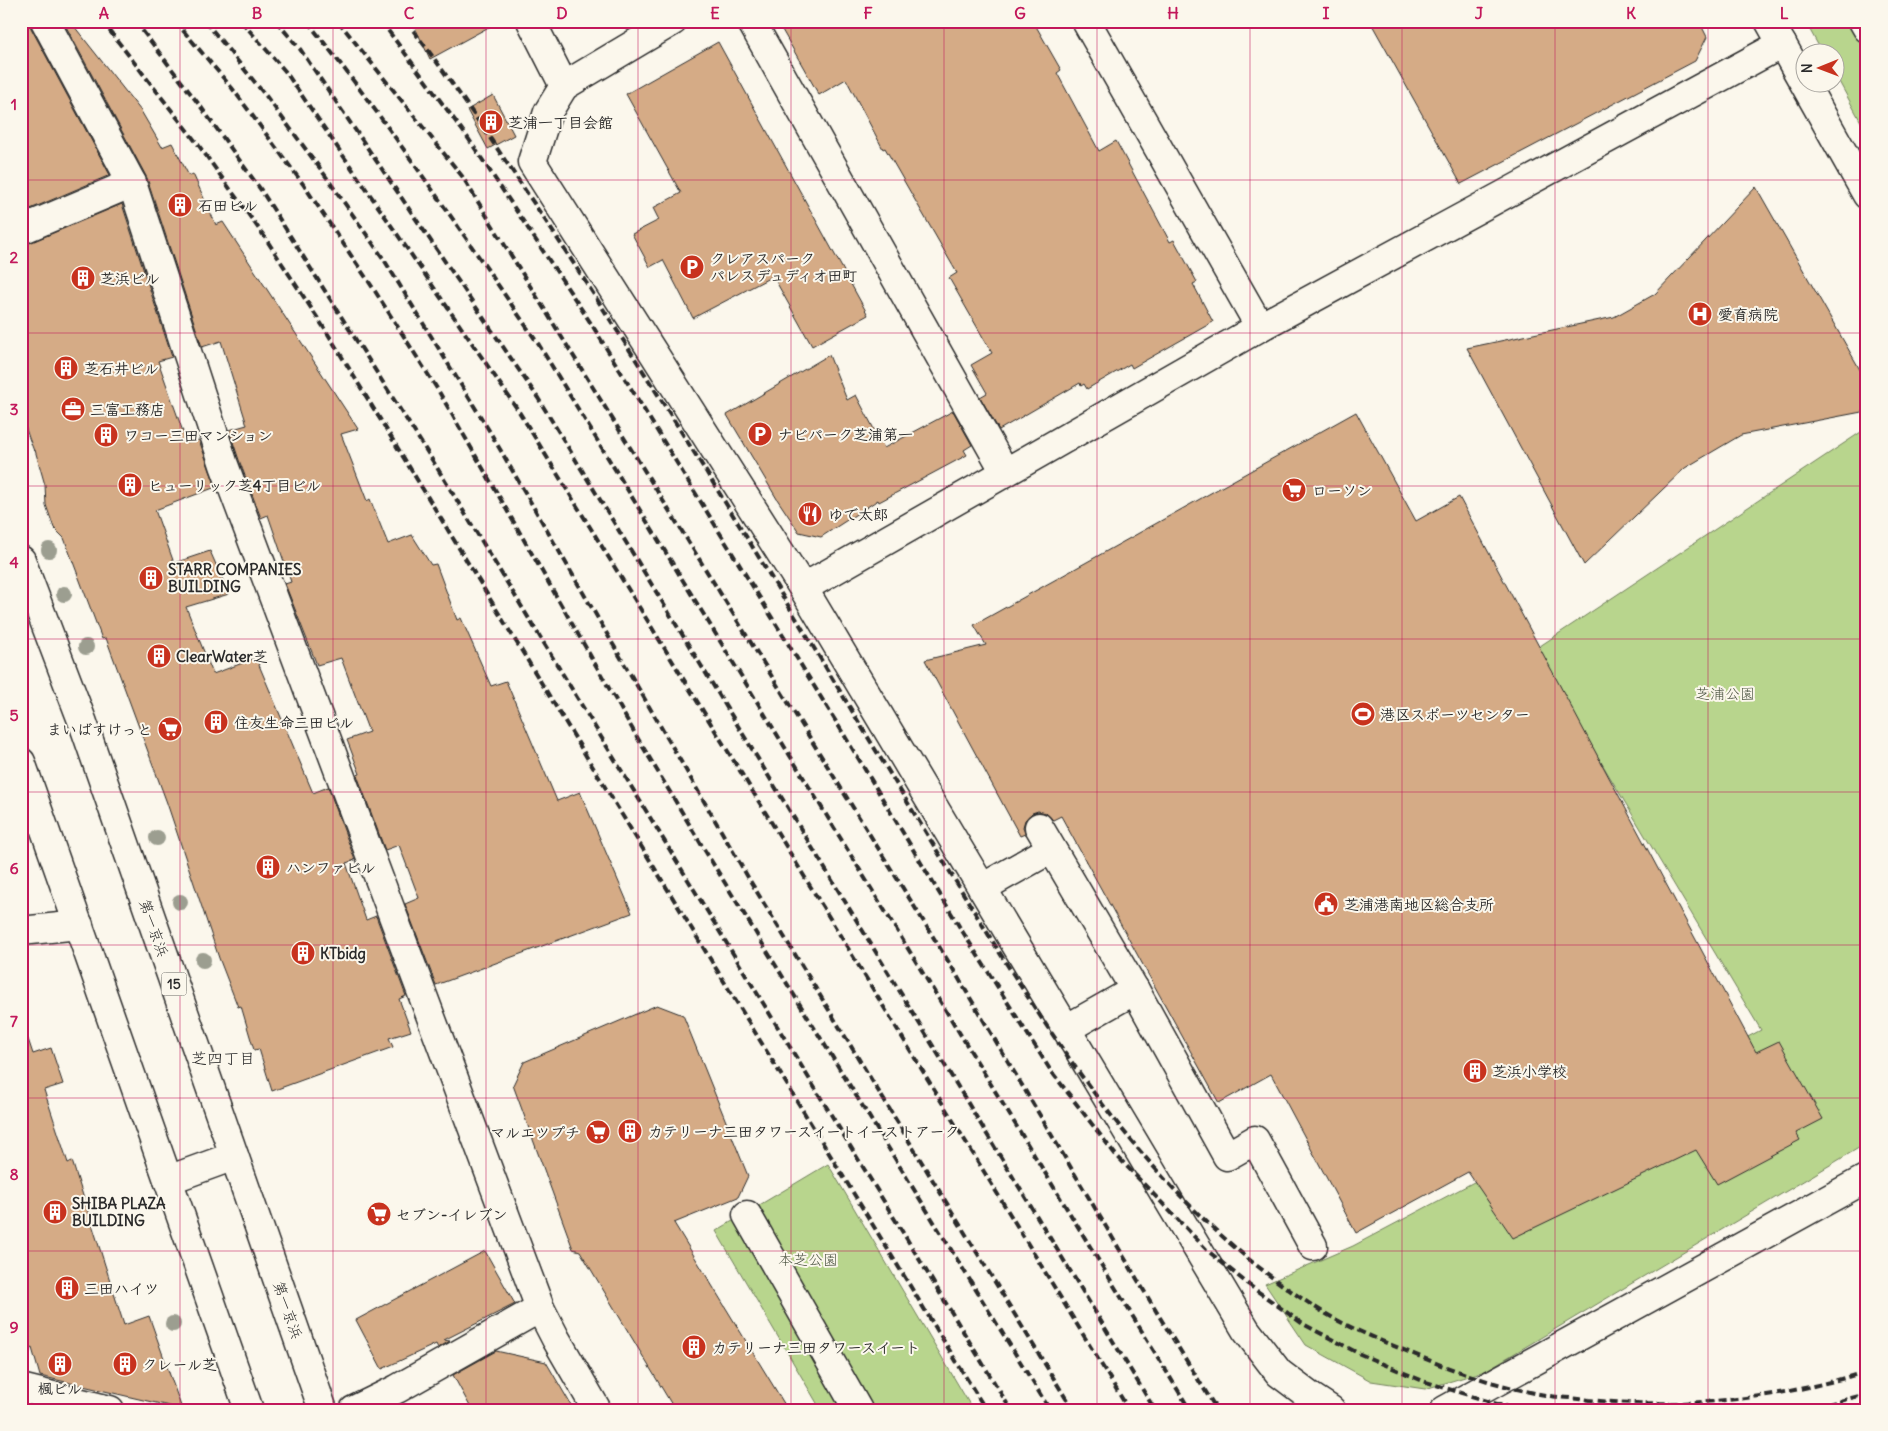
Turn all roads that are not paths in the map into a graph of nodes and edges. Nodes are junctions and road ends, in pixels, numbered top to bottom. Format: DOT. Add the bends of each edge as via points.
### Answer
graph roads {
  1 [pos="45,21"];
  2 [pos="531,21"];
  3 [pos="673,21"];
  4 [pos="751,21"];
  5 [pos="1086,21"];
  6 [pos="1863,21"];
  7 [pos="1867,28"];
  8 [pos="1775,32"];
  9 [pos="564,86"];
  10 [pos="132,183"];
  11 [pos="1867,195"];
  12 [pos="21,230"];
  13 [pos="1260,327"];
  14 [pos="1005,472"];
  15 [pos="21,560"];
  16 [pos="803,588"];
  17 [pos="21,762"];
  18 [pos="982,888"];
  19 [pos="79,925"];
  20 [pos="21,931"];
  21 [pos="1135,990"];
  22 [pos="1066,1029"];
  23 [pos="234,1156"];
  24 [pos="1867,1178"];
  25 [pos="168,1180"];
  26 [pos="748,1215"];
  27 [pos="1313,1246"];
  28 [pos="540,1308"];
  29 [pos="21,1388"];
  30 [pos="110,1410"];
  31 [pos="248,1410"];
  32 [pos="322,1410"];
  33 [pos="354,1410"];
  34 [pos="597,1410"];
  35 [pos="858,1410"];
  36 [pos="1331,1410"];
  37 [pos="1444,1410"];
  1 -- 10 [label="main road"];
  2 -- 9 [label="main road"];
  3 -- 9 [label="main road"];
  4 -- 14 [label="main road"];
  5 -- 13 [label="main road"];
  6 -- 7 [label="main road"];
  8 -- 11 [label="main road"];
  8 -- 13 [label="main road"];
  9 -- 16 [label="main road" via="548,112 532,162"];
  10 -- 12 [label="main road"];
  10 -- 28 [label="main road" via="224,465"];
  13 -- 14 [label="main road"];
  14 -- 16 [label="main road"];
  15 -- 23 [label="main road, 第一京浜 / 15" via="83,723"];
  16 -- 18 [label="main road"];
  17 -- 19 [label="main road"];
  18 -- 21 [label="main road" via="1045,838"];
  18 -- 22 [label="main road"];
  19 -- 20 [label="main road"];
  19 -- 25 [label="main road"];
  21 -- 22 [label="main road"];
  21 -- 27 [label="main road" via="1227,1156 1255,1140"];
  22 -- 36 [label="main road" via="1246,1330 1279,1374"];
  23 -- 25 [label="main road"];
  23 -- 32 [label="main road, 第一京浜 / 15"];
  24 -- 37 [label="main road"];
  25 -- 31 [label="main road"];
  26 -- 35 [label="main road"];
  28 -- 33 [label="main road"];
  28 -- 34 [label="main road"];
  29 -- 30 [label="main road"];
}
